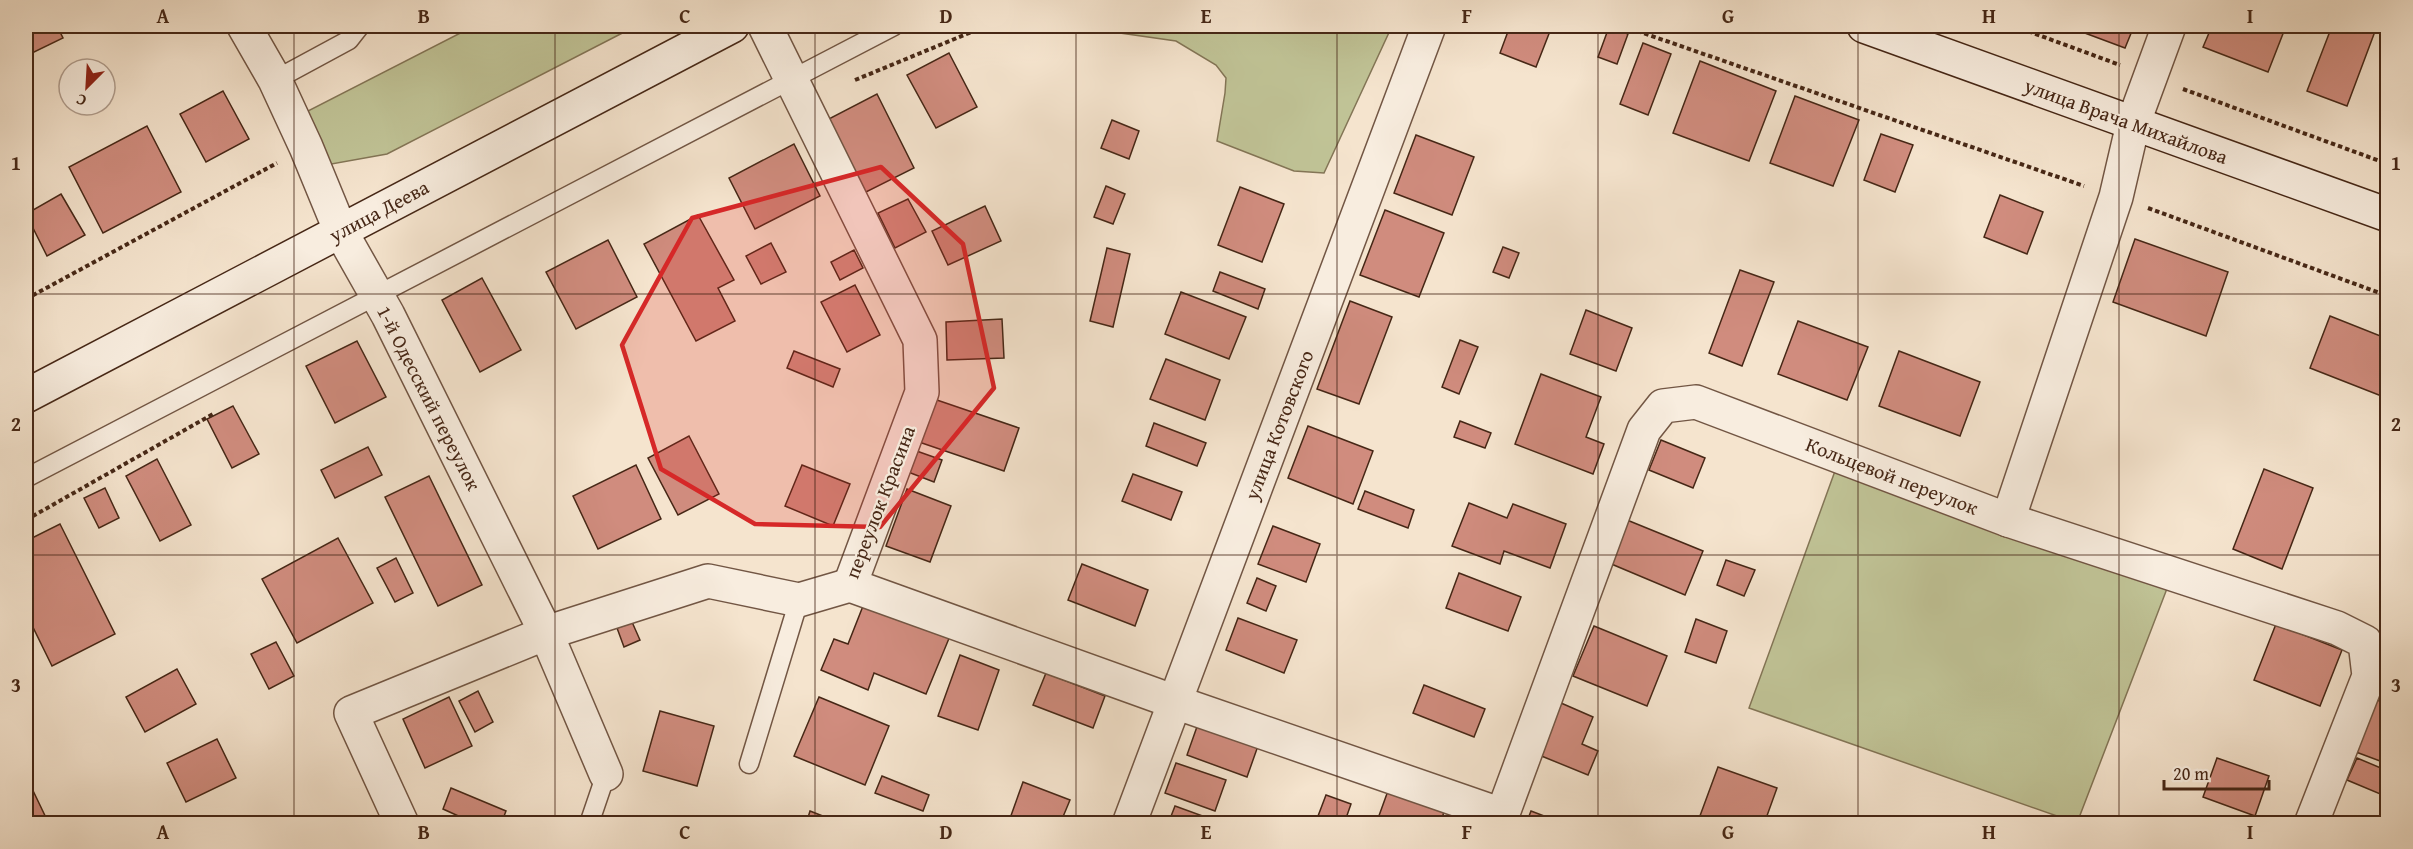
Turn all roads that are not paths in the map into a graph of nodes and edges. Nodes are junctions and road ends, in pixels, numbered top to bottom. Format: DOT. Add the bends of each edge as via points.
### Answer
graph roads {
  1 [pos="244,26"];
  2 [pos="374,26"];
  3 [pos="732,26"];
  4 [pos="765,26"];
  5 [pos="894,26"];
  6 [pos="1429,26"];
  7 [pos="1864,26"];
  8 [pos="2169,26"];
  9 [pos="355,33"];
  10 [pos="790,79"];
  11 [pos="275,80"];
  12 [pos="2133,124"];
  13 [pos="2388,215"];
  14 [pos="341,232"];
  15 [pos="377,296"];
  16 [pos="26,396"];
  17 [pos="26,478"];
  18 [pos="2008,520"];
  19 [pos="850,585"];
  20 [pos="799,600"];
  21 [pos="546,633"];
  22 [pos="1175,702"];
  23 [pos="749,764"];
  24 [pos="606,774"];
  25 [pos="1500,819"];
  26 [pos="403,823"];
  27 [pos="589,824"];
  28 [pos="1129,824"];
  29 [pos="2311,824"];
  1 -- 11 [label="street, 1-й Одесский переулок"];
  2 -- 9 [label="lane"];
  3 -- 14 [label="street, улица Деева"];
  4 -- 10 [label="street, переулок Красина"];
  5 -- 10 [label="lane"];
  6 -- 22 [label="street, улица Котовского"];
  7 -- 12 [label="street, улица Врача Михайлова"];
  8 -- 12 [label="street"];
  9 -- 11 [label="lane"];
  10 -- 15 [label="lane"];
  10 -- 19 [label="street, переулок Красина" via="920,340 922,393"];
  11 -- 14 [label="street, 1-й Одесский переулок"];
  12 -- 13 [label="street, улица Врача Михайлова"];
  12 -- 18 [label="street" via="2116,197"];
  14 -- 15 [label="street, 1-й Одесский переулок"];
  14 -- 16 [label="street, улица Деева"];
  15 -- 17 [label="lane"];
  15 -- 21 [label="street, 1-й Одесский переулок"];
  18 -- 25 [label="street, Кольцевой переулок" via="1696,402 1663,406 1644,429"];
  18 -- 29 [label="street, Кольцевой переулок" via="2337,628 2365,642 2369,676"];
  19 -- 20 [label="street, переулок Красина"];
  19 -- 22 [label="street"];
  20 -- 21 [label="street, переулок Красина" via="708,581"];
  20 -- 23 [label="lane"];
  21 -- 24 [label="street, 1-й Одесский переулок"];
  21 -- 26 [label="street, переулок Красина" via="351,713"];
  22 -- 25 [label="street"];
  22 -- 28 [label="street, улица Котовского"];
  24 -- 27 [label="lane"];
}
